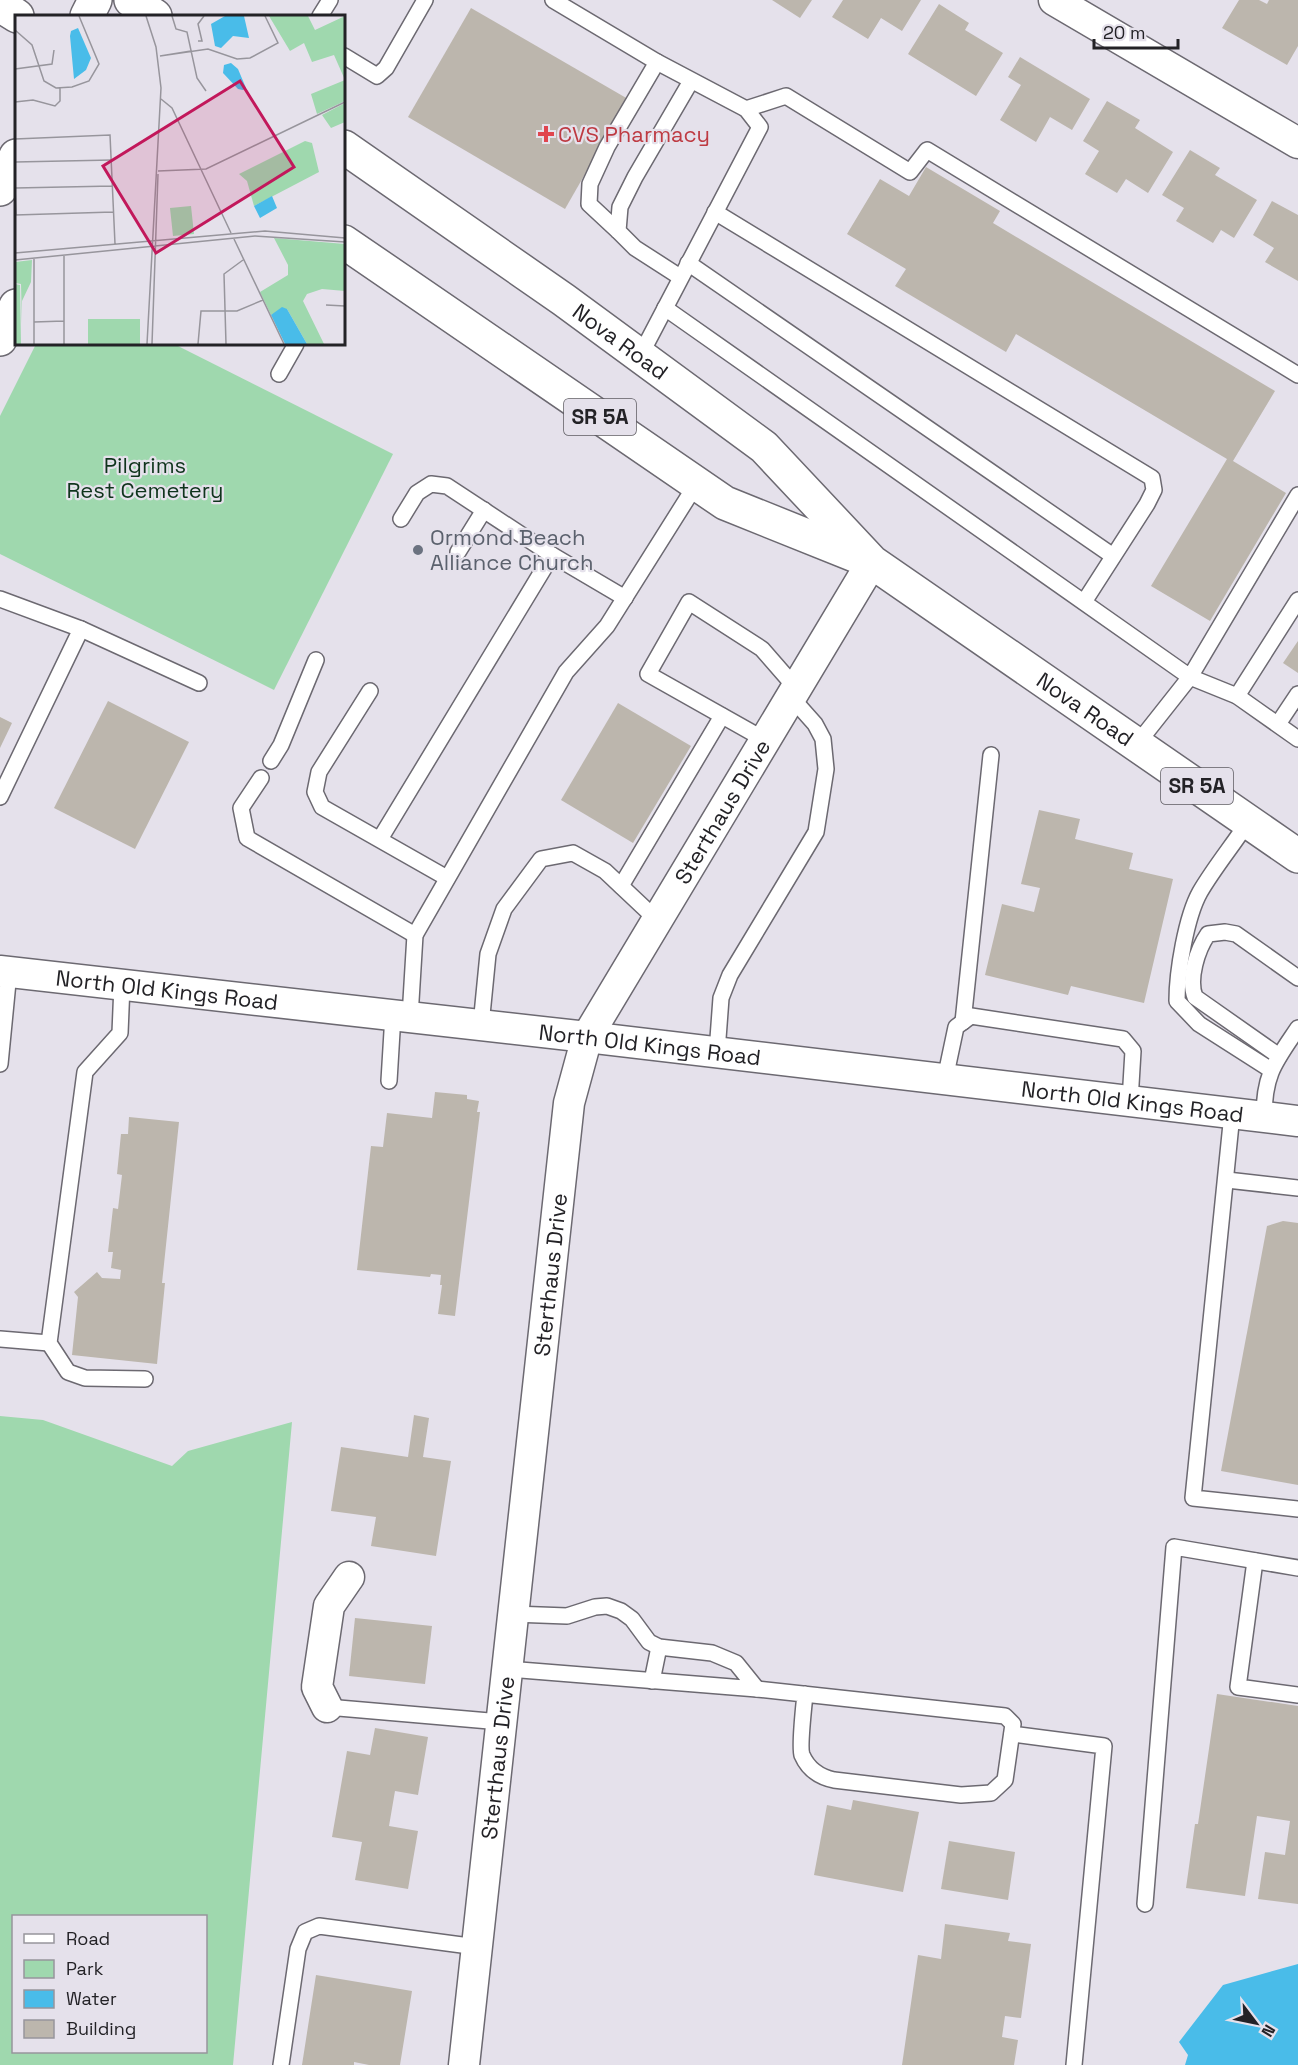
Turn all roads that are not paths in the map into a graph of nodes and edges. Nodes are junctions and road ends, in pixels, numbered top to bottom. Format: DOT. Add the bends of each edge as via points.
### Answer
graph roads {
  1 [pos="95,0"];
  2 [pos="131,0"];
  3 [pos="172,0"];
  4 [pos="330,0"];
  5 [pos="425,0"];
  6 [pos="553,0"];
  7 [pos="1054,0"];
  8 [pos="0,5"];
  9 [pos="15,15"];
  10 [pos="88,15"];
  11 [pos="154,15"];
  12 [pos="164,15"];
  13 [pos="321,15"];
  14 [pos="345,57"];
  15 [pos="657,63"];
  16 [pos="691,81"];
  17 [pos="746,109"];
  18 [pos="1298,143"];
  19 [pos="345,148"];
  20 [pos="15,158"];
  21 [pos="0,189"];
  22 [pos="715,212"];
  23 [pos="618,231"];
  24 [pos="347,252"];
  25 [pos="688,263"];
  26 [pos="680,277"];
  27 [pos="15,308"];
  28 [pos="665,308"];
  29 [pos="0,339"];
  30 [pos="295,345"];
  31 [pos="640,356"];
  32 [pos="279,374"];
  33 [pos="1298,375"];
  34 [pos="697,483"];
  35 [pos="1298,495"];
  36 [pos="484,510"];
  37 [pos="401,519"];
  38 [pos="458,552"];
  39 [pos="552,555"];
  40 [pos="1113,556"];
  41 [pos="872,562"];
  42 [pos="625,598"];
  43 [pos="0,599"];
  44 [pos="1298,600"];
  45 [pos="1084,602"];
  46 [pos="81,628"];
  47 [pos="316,660"];
  48 [pos="1190,676"];
  49 [pos="199,683"];
  50 [pos="370,691"];
  51 [pos="794,692"];
  52 [pos="1298,694"];
  53 [pos="1238,696"];
  54 [pos="722,716"];
  55 [pos="1278,724"];
  56 [pos="1298,739"];
  57 [pos="765,740"];
  58 [pos="1137,744"];
  59 [pos="991,754"];
  60 [pos="271,761"];
  61 [pos="261,778"];
  62 [pos="0,798"];
  63 [pos="1248,822"];
  64 [pos="380,839"];
  65 [pos="1298,856"];
  66 [pos="447,878"];
  67 [pos="621,886"];
  68 [pos="657,920"];
  69 [pos="415,935"];
  70 [pos="4,972"];
  71 [pos="1298,978"];
  72 [pos="122,985"];
  73 [pos="402,1016"];
  74 [pos="963,1022"];
  75 [pos="481,1025"];
  76 [pos="1298,1028"];
  77 [pos="587,1037"];
  78 [pos="717,1052"];
  79 [pos="1279,1056"];
  80 [pos="0,1064"];
  81 [pos="1271,1070"];
  82 [pos="945,1079"];
  83 [pos="389,1081"];
  84 [pos="1130,1101"];
  85 [pos="1232,1114"];
  86 [pos="1264,1117"];
  87 [pos="1298,1121"];
  88 [pos="1227,1180"];
  89 [pos="1298,1188"];
  90 [pos="0,1339"];
  91 [pos="49,1343"];
  92 [pos="145,1379"];
  93 [pos="1298,1509"];
  94 [pos="1255,1561"];
  95 [pos="1298,1568"];
  96 [pos="349,1577"];
  97 [pos="513,1614"];
  98 [pos="659,1647"];
  99 [pos="507,1669"];
  100 [pos="652,1681"];
  101 [pos="757,1689"];
  102 [pos="805,1694"];
  103 [pos="1298,1695"];
  104 [pos="327,1707"];
  105 [pos="501,1722"];
  106 [pos="1012,1734"];
  107 [pos="1146,1904"];
  108 [pos="477,1947"];
  109 [pos="281,2065"];
  110 [pos="464,2065"];
  111 [pos="1074,2065"];
  1 -- 10 [label="main road"];
  2 -- 11 [label="main road"];
  3 -- 12 [label="main road"];
  4 -- 13 [label="lane"];
  5 -- 14 [label="lane" via="386,69 377,76"];
  6 -- 15 [label="lane"];
  7 -- 18 [label="street"];
  8 -- 9 [label="main road"];
  15 -- 16 [label="lane"];
  15 -- 23 [label="lane" via="607,147 590,184 589,204"];
  16 -- 17 [label="lane"];
  16 -- 23 [label="lane" via="620,207"];
  17 -- 22 [label="lane" via="760,127"];
  17 -- 33 [label="lane" via="786,96 910,172 927,150"];
  19 -- 31 [label="main road, Nova Road / SR 5A"];
  20 -- 21 [label="main road"];
  22 -- 25 [label="lane"];
  22 -- 40 [label="lane" via="1152,478 1154,490"];
  23 -- 26 [label="lane" via="635,248"];
  24 -- 34 [label="main road, Nova Road / SR 5A"];
  25 -- 26 [label="lane"];
  25 -- 40 [label="lane"];
  26 -- 28 [label="lane"];
  27 -- 29 [label="main road"];
  28 -- 31 [label="lane"];
  28 -- 45 [label="lane"];
  30 -- 32 [label="lane"];
  31 -- 41 [label="main road, Nova Road / SR 5A" via="764,447"];
  34 -- 41 [label="main road, Nova Road / SR 5A" via="725,503"];
  34 -- 42 [label="lane"];
  35 -- 48 [label="lane"];
  36 -- 37 [label="lane" via="447,486 431,484 417,493"];
  36 -- 38 [label="lane"];
  36 -- 39 [label="lane"];
  39 -- 42 [label="lane"];
  39 -- 64 [label="lane"];
  40 -- 45 [label="lane"];
  41 -- 51 [label="street, Sterthaus Drive"];
  41 -- 58 [label="main road, Nova Road / SR 5A"];
  42 -- 66 [label="lane" via="607,626 566,672"];
  43 -- 46 [label="lane"];
  44 -- 53 [label="lane"];
  45 -- 48 [label="lane"];
  46 -- 49 [label="lane"];
  46 -- 62 [label="lane"];
  47 -- 60 [label="lane"];
  48 -- 53 [label="lane"];
  48 -- 58 [label="lane"];
  50 -- 64 [label="lane" via="319,772 315,792 322,807"];
  51 -- 54 [label="lane" via="762,649 689,602 648,674"];
  51 -- 57 [label="street, Sterthaus Drive"];
  51 -- 78 [label="lane" via="823,740 826,769 816,832 730,975 721,998"];
  52 -- 55 [label="lane"];
  53 -- 55 [label="lane"];
  54 -- 57 [label="lane"];
  54 -- 67 [label="lane"];
  55 -- 56 [label="lane"];
  57 -- 68 [label="street, Sterthaus Drive"];
  58 -- 63 [label="main road, Nova Road / SR 5A"];
  59 -- 74 [label="lane"];
  61 -- 69 [label="lane" via="241,808 247,838"];
  63 -- 65 [label="main road, Nova Road / SR 5A"];
  63 -- 81 [label="lane" via="1200,893 1177,977 1177,1001 1199,1024"];
  64 -- 66 [label="lane"];
  66 -- 69 [label="lane"];
  67 -- 68 [label="lane"];
  67 -- 75 [label="lane" via="605,871 573,853 541,859 504,909 488,954"];
  68 -- 77 [label="street, Sterthaus Drive"];
  69 -- 73 [label="lane"];
  70 -- 72 [label="street, North Old Kings Road"];
  70 -- 80 [label="lane"];
  71 -- 79 [label="lane" via="1236,934 1208,934 1200,945 1191,987 1195,997"];
  72 -- 73 [label="street, North Old Kings Road"];
  72 -- 91 [label="lane" via="120,1033 86,1072"];
  73 -- 75 [label="street, North Old Kings Road"];
  73 -- 83 [label="lane"];
  74 -- 82 [label="lane" via="956,1027"];
  74 -- 84 [label="lane" via="971,1016 1123,1039 1133,1051"];
  75 -- 77 [label="street, North Old Kings Road"];
  76 -- 79 [label="lane"];
  77 -- 78 [label="street, North Old Kings Road"];
  77 -- 97 [label="street, Sterthaus Drive" via="569,1103"];
  78 -- 82 [label="street, North Old Kings Road"];
  79 -- 81 [label="lane"];
  81 -- 86 [label="lane" via="1264,1096"];
  82 -- 84 [label="street, North Old Kings Road"];
  84 -- 85 [label="street, North Old Kings Road"];
  85 -- 86 [label="street, North Old Kings Road"];
  85 -- 88 [label="lane"];
  86 -- 87 [label="street, North Old Kings Road"];
  88 -- 89 [label="lane"];
  88 -- 93 [label="lane" via="1193,1498"];
  90 -- 91 [label="lane"];
  91 -- 92 [label="lane" via="68,1372 85,1378"];
  94 -- 95 [label="lane"];
  94 -- 103 [label="lane" via="1238,1687"];
  94 -- 107 [label="lane" via="1174,1547"];
  96 -- 104 [label="street" via="329,1606 317,1687"];
  97 -- 98 [label="lane" via="567,1616 607,1606 632,1619 649,1642"];
  97 -- 99 [label="street, Sterthaus Drive"];
  98 -- 100 [label="lane"];
  98 -- 101 [label="lane" via="712,1653 736,1663"];
  99 -- 100 [label="lane"];
  99 -- 105 [label="street, Sterthaus Drive"];
  100 -- 101 [label="lane"];
  101 -- 102 [label="lane"];
  102 -- 106 [label="lane" via="1005,1716 1013,1724"];
  102 -- 106 [label="lane" via="801,1753 821,1777 834,1780 961,1796 991,1793 1005,1780"];
  104 -- 105 [label="lane"];
  105 -- 108 [label="street, Sterthaus Drive"];
  106 -- 111 [label="lane" via="1104,1746"];
  108 -- 109 [label="lane" via="319,1926 305,1932 298,1949"];
  108 -- 110 [label="street, Sterthaus Drive"];
}
